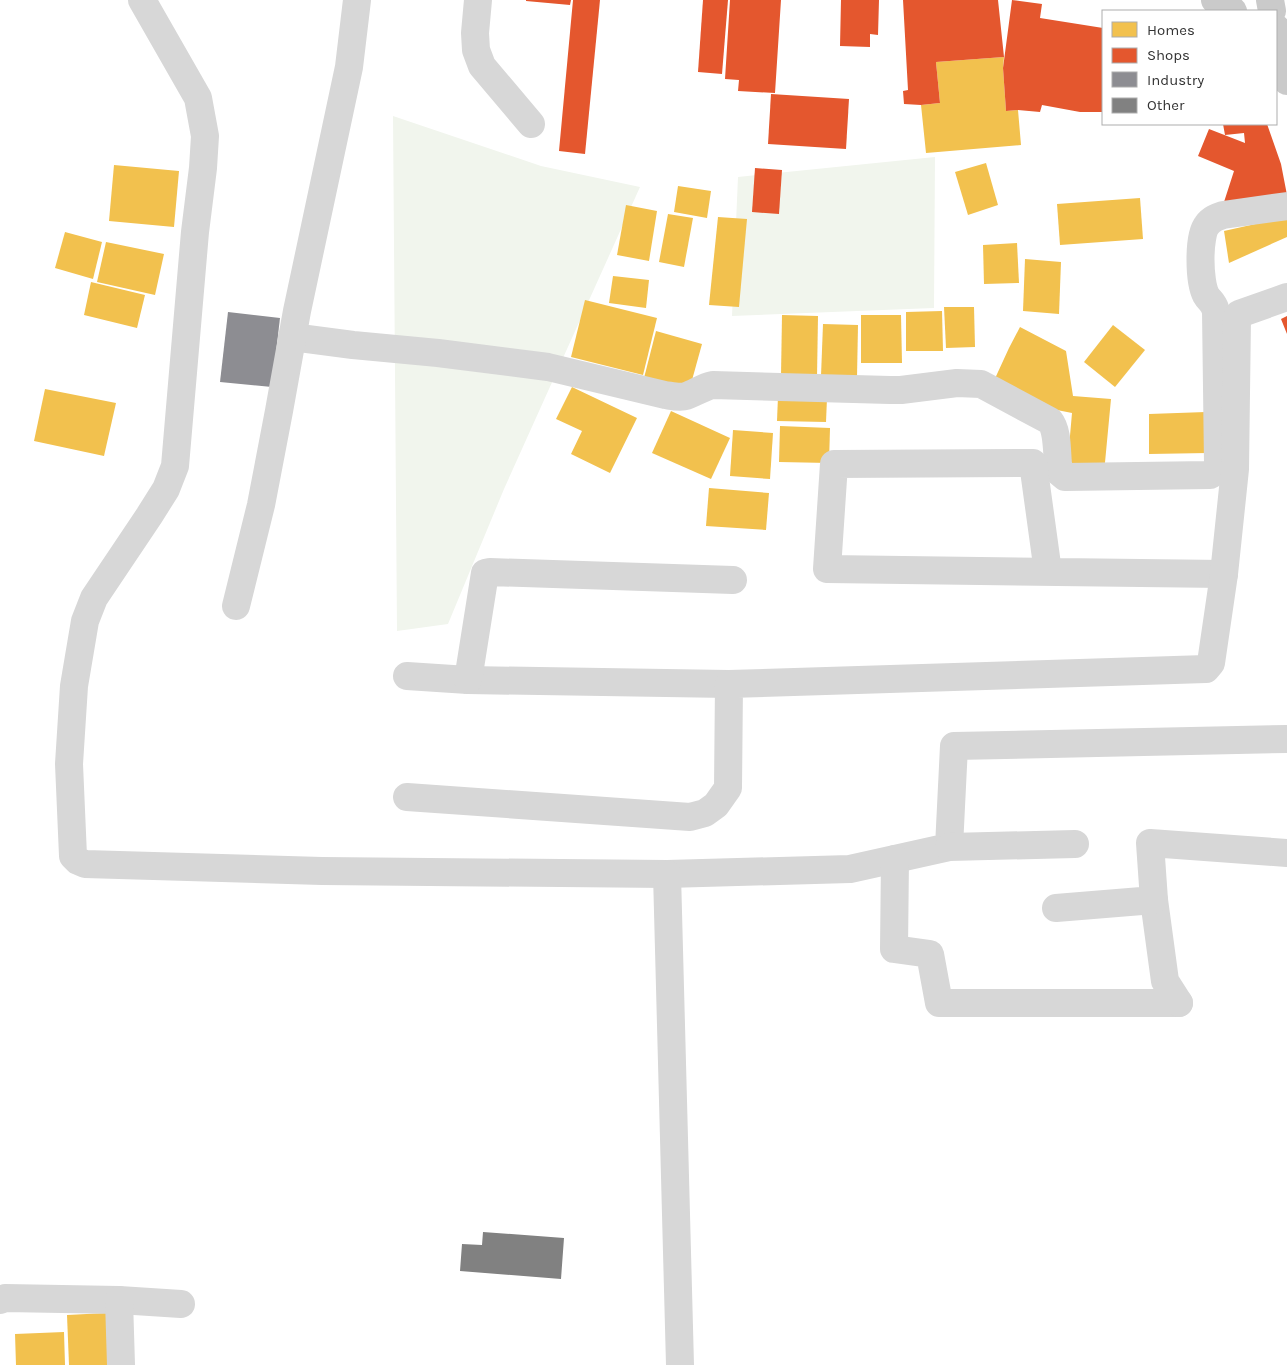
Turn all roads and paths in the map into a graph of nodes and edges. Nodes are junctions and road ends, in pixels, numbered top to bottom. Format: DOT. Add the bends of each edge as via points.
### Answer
graph roads {
  1 [pos="142,0"];
  2 [pos="357,0"];
  3 [pos="478,0"];
  4 [pos="1215,0"];
  5 [pos="1231,10"];
  6 [pos="1277,33"];
  7 [pos="1277,67"];
  8 [pos="1287,82"];
  9 [pos="531,124"];
  10 [pos="1287,206"];
  11 [pos="1287,297"];
  12 [pos="292,337"];
  13 [pos="1048,572"];
  14 [pos="1224,574"];
  15 [pos="733,580"];
  16 [pos="236,606"];
  17 [pos="407,676"];
  18 [pos="468,680"];
  19 [pos="729,684"];
  20 [pos="1287,739"];
  21 [pos="407,797"];
  22 [pos="1075,844"];
  23 [pos="950,847"];
  24 [pos="1287,853"];
  25 [pos="895,859"];
  26 [pos="667,874"];
  27 [pos="1154,900"];
  28 [pos="1056,908"];
  29 [pos="0,1300"];
  30 [pos="119,1300"];
  31 [pos="181,1304"];
  32 [pos="121,1365"];
  33 [pos="680,1365"];
  1 -- 26 [label="street" via="198,98 205,136 203,168 175,466 166,489 94,598 85,621 74,686 69,764 73,856 85,864 322,871"];
  2 -- 12 [label="street" via="349,66"];
  3 -- 9 [label="street" via="476,50 482,66"];
  4 -- 5 [label="main road"];
  6 -- 8 [label="main road"];
  7 -- 8 [label="main road"];
  10 -- 12 [label="street" via="1214,217 1202,235 1202,276 1206,294 1216,312 1218,464 1210,475 1065,477 1059,472 1054,426 1050,421 981,384 957,383 890,390 713,385 676,397 548,367"];
  11 -- 14 [label="street" via="1237,317 1235,469"];
  12 -- 16 [label="street" via="261,505"];
  13 -- 13 [label="street" via="826,569 834,464 1033,463"];
  13 -- 14 [label="street"];
  14 -- 19 [label="street" via="1210,663 1206,670"];
  15 -- 18 [label="street" via="486,573"];
  17 -- 18 [label="street"];
  18 -- 19 [label="street"];
  19 -- 21 [label="street" via="728,788 716,805 705,813 690,817"];
  20 -- 23 [label="street" via="954,746"];
  22 -- 23 [label="street"];
  23 -- 25 [label="street"];
  24 -- 27 [label="street" via="1150,843"];
  25 -- 26 [label="street" via="850,869"];
  25 -- 27 [label="street" via="894,949 930,954 939,1003 1179,1003 1165,981"];
  26 -- 33 [label="street"];
  27 -- 28 [label="street"];
  29 -- 30 [label="street"];
  30 -- 31 [label="street"];
  30 -- 32 [label="street"];
}
